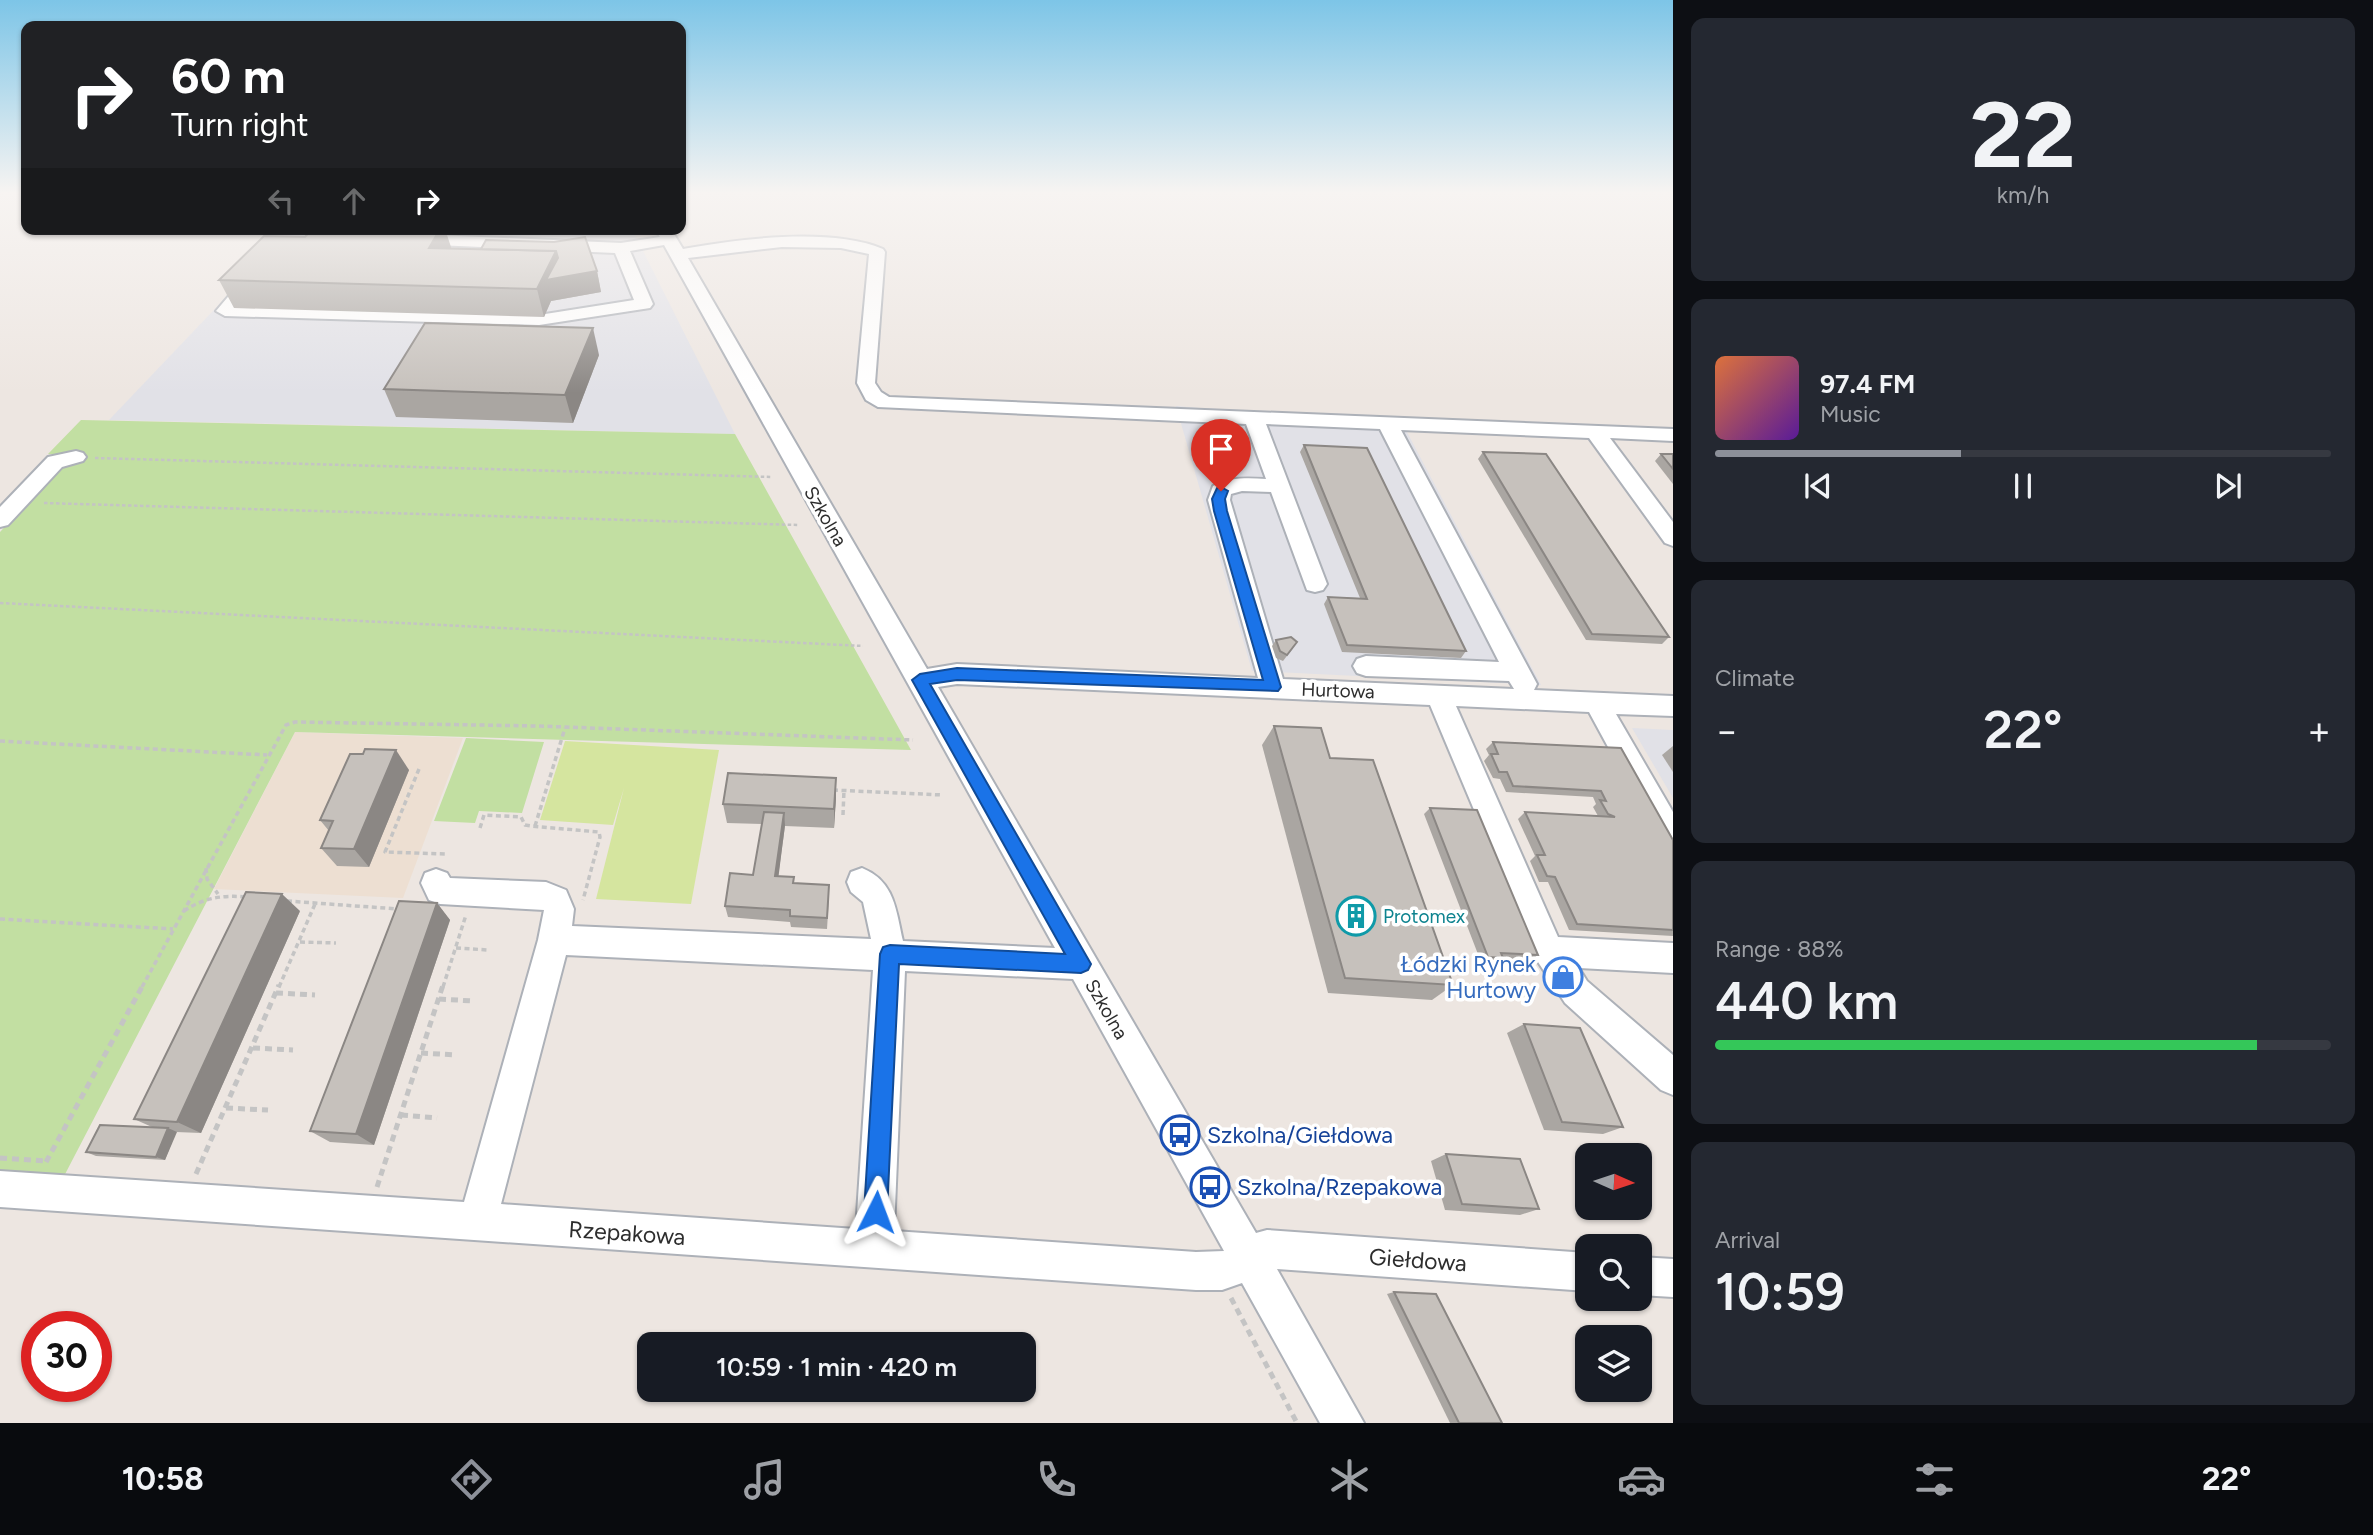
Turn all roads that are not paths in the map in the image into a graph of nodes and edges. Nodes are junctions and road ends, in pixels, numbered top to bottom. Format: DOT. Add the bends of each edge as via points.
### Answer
graph roads {
  1 [pos="626,260"];
  2 [pos="681,260"];
  3 [pos="876,260"];
  4 [pos="267,264"];
  5 [pos="1254,418"];
  6 [pos="1388,423"];
  7 [pos="1595,432"];
  8 [pos="1673,435"];
  9 [pos="76,457"];
  10 [pos="1279,486"];
  11 [pos="0,520"];
  12 [pos="1673,538"];
  13 [pos="1315,584"];
  14 [pos="1366,666"];
  15 [pos="1517,672"];
  16 [pos="920,680"];
  17 [pos="1273,687"];
  18 [pos="1438,694"];
  19 [pos="1531,698"];
  20 [pos="1596,702"];
  21 [pos="1673,705"];
  22 [pos="1673,839"];
  23 [pos="862,882"];
  24 [pos="436,883"];
  25 [pos="556,924"];
  26 [pos="1549,951"];
  27 [pos="890,954"];
  28 [pos="1673,958"];
  29 [pos="1081,964"];
  30 [pos="1673,1078"];
  31 [pos="45,1177"];
  32 [pos="0,1189"];
  33 [pos="477,1223"];
  34 [pos="874,1250"];
  35 [pos="1233,1264"];
  36 [pos="1575,1271"];
  37 [pos="1652,1277"];
  38 [pos="1673,1278"];
  39 [pos="1343,1423"];
  1 -- 4 [label="street" via="644,304 577,316 539,320 225,311"];
  2 -- 16 [label="street, Szkolna"];
  3 -- 5 [label="street" via="866,383 873,396 885,403"];
  5 -- 6 [label="street"];
  5 -- 10 [label="street"];
  6 -- 7 [label="street"];
  6 -- 15 [label="street"];
  7 -- 8 [label="street"];
  7 -- 12 [label="street"];
  9 -- 11 [label="street" via="55,462"];
  10 -- 13 [label="street"];
  10 -- 17 [label="street" via="1230,486 1221,491 1219,499"];
  14 -- 15 [label="street"];
  15 -- 19 [label="street"];
  16 -- 17 [label="street, Hurtowa" via="957,674"];
  16 -- 29 [label="street, Szkolna"];
  17 -- 18 [label="street, Hurtowa"];
  18 -- 19 [label="street, Hurtowa"];
  18 -- 26 [label="street"];
  19 -- 20 [label="street, Hurtowa"];
  20 -- 21 [label="street, Hurtowa"];
  20 -- 22 [label="street"];
  23 -- 27 [label="street" via="877,895"];
  24 -- 25 [label="street" via="440,891 464,906 546,896 555,900"];
  25 -- 27 [label="street"];
  25 -- 33 [label="street"];
  26 -- 28 [label="street"];
  26 -- 30 [label="street" via="1576,992"];
  27 -- 29 [label="street"];
  27 -- 34 [label="street"];
  29 -- 35 [label="street, Szkolna"];
  31 -- 32 [label="street, Rzepakowa"];
  31 -- 33 [label="street, Rzepakowa"];
  33 -- 34 [label="street, Rzepakowa"];
  34 -- 35 [label="street, Rzepakowa"];
  35 -- 36 [label="street, Giełdowa" via="1267,1249"];
  35 -- 39 [label="street, Szkolna"];
  37 -- 38 [label="street"];
}
